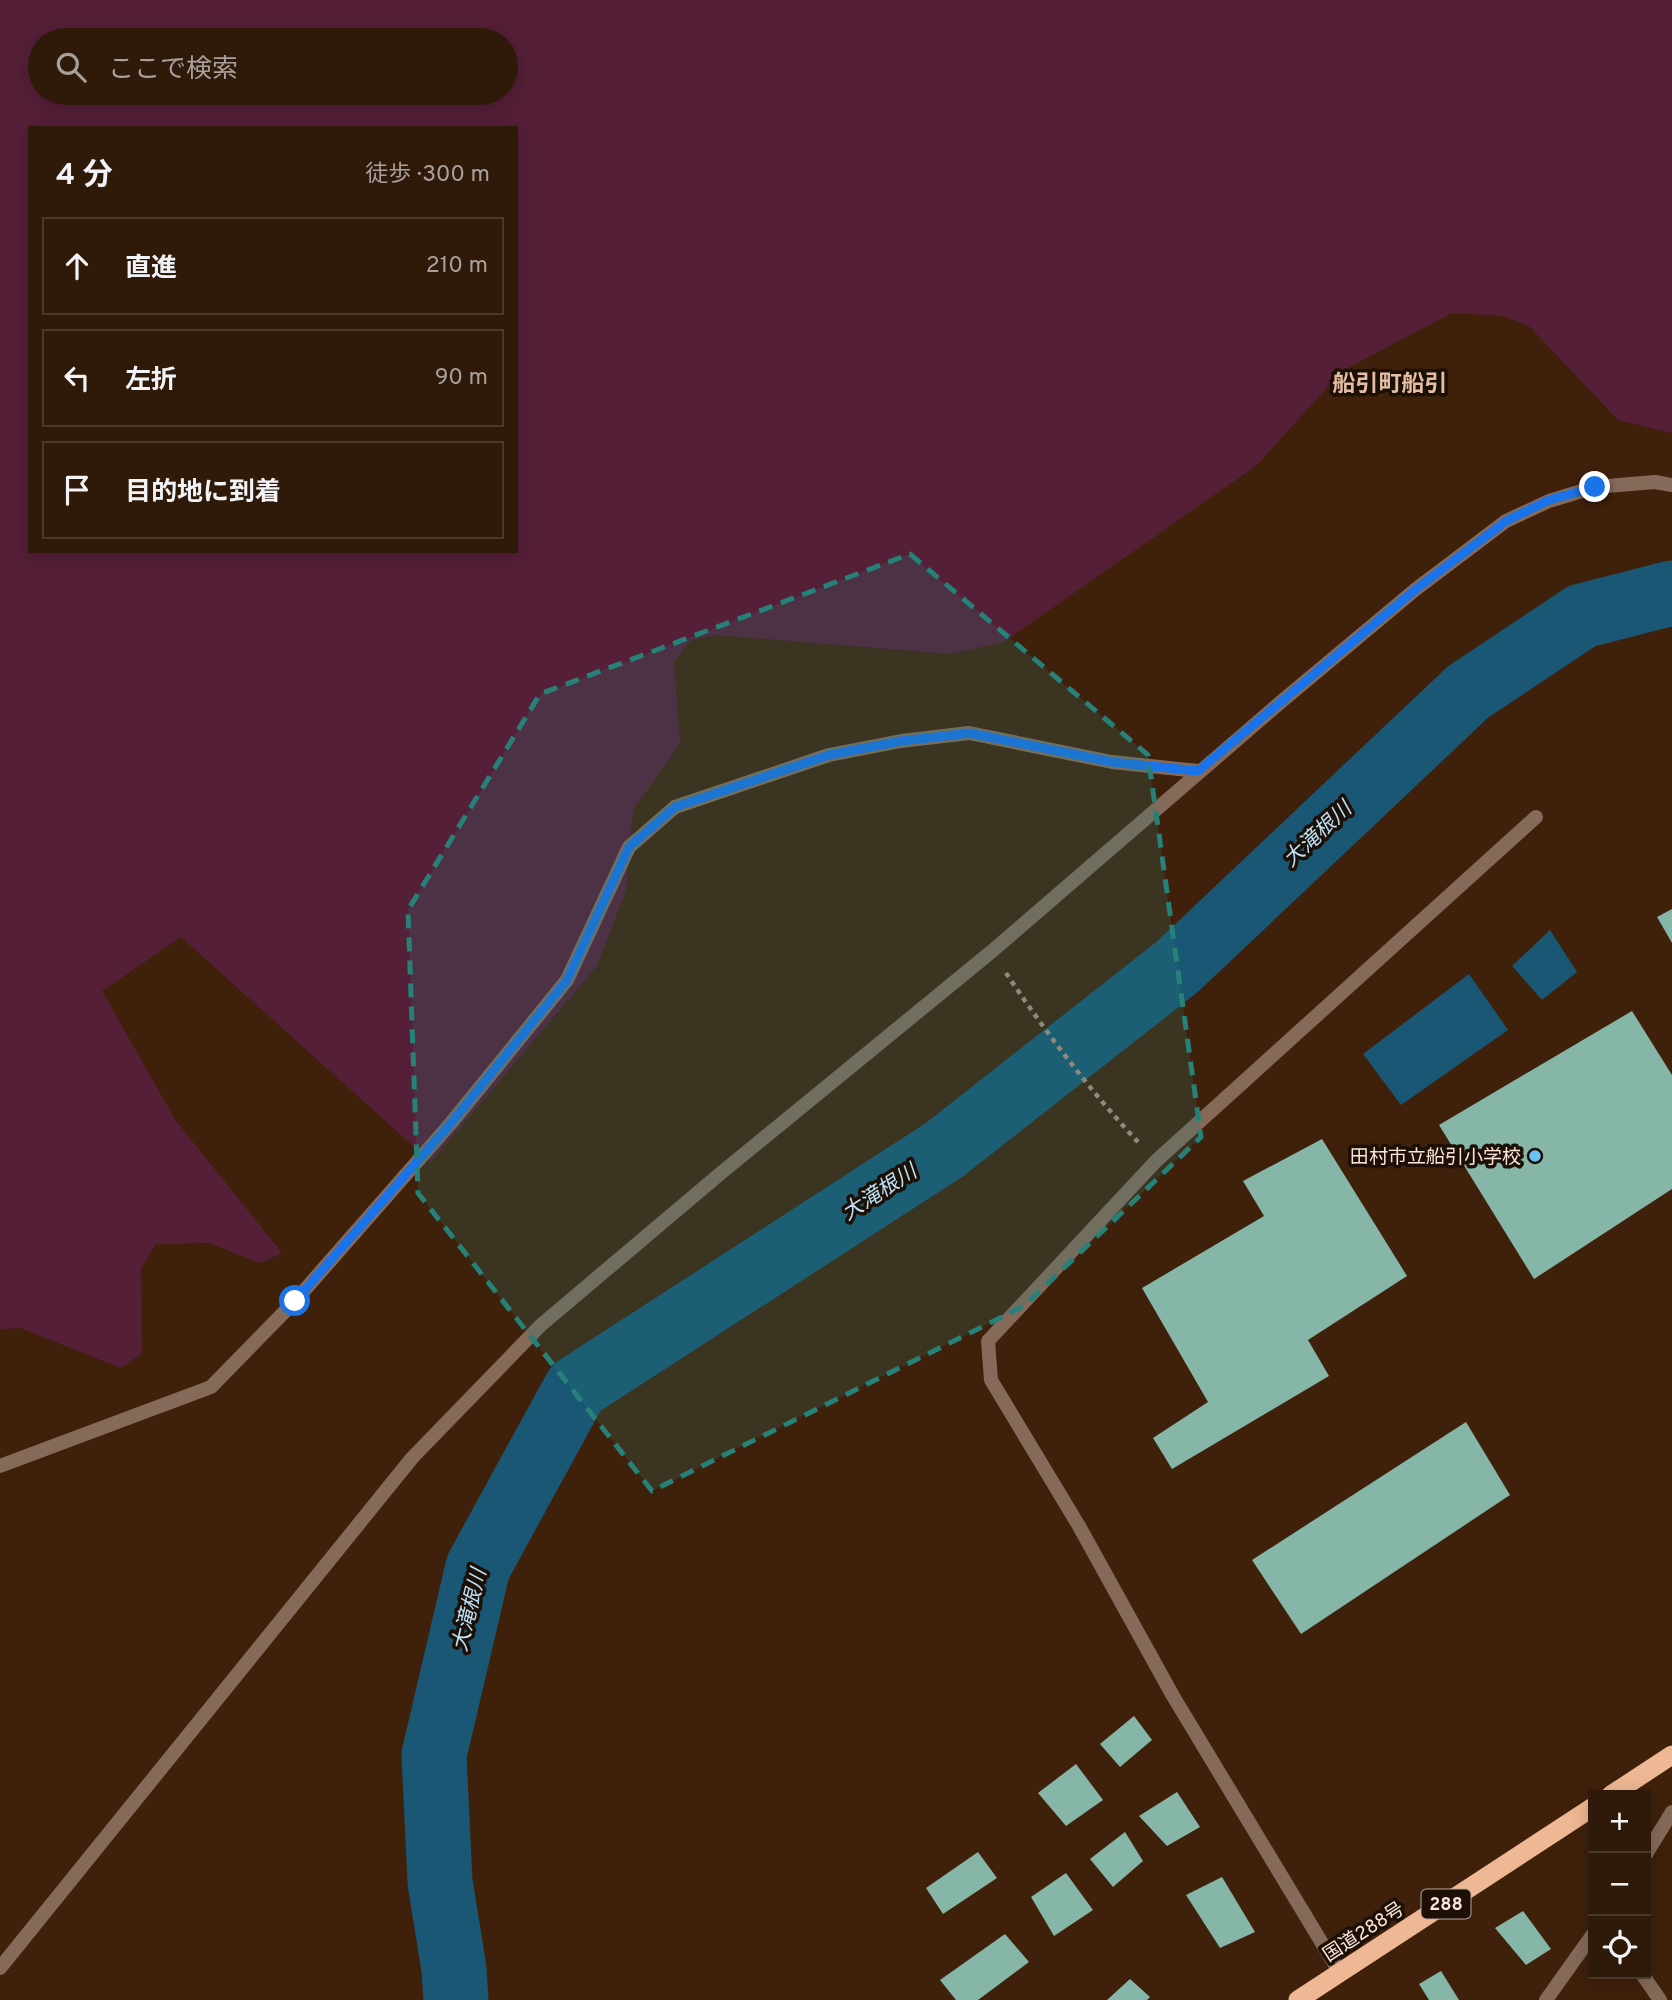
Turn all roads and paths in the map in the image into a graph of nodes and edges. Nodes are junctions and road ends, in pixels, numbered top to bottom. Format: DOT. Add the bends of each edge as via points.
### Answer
graph roads {
  1 [pos="1672,485"];
  2 [pos="1198,771"];
  3 [pos="1536,817"];
  4 [pos="991,951"];
  5 [pos="1121,1124"];
  6 [pos="0,1466"];
  7 [pos="1672,1755"];
  8 [pos="1619,1790"];
  9 [pos="1588,1810"];
  10 [pos="1672,1812"];
  11 [pos="1647,1853"];
  12 [pos="1588,1941"];
  13 [pos="0,1968"];
  14 [pos="1340,1973"];
  15 [pos="1645,1979"];
  16 [pos="1298,2000"];
  17 [pos="1546,2000"];
  18 [pos="1660,2000"];
  1 -- 2 [label="street" via="1595,487 1549,500 1506,521 1416,589"];
  2 -- 4 [label="street"];
  2 -- 6 [label="street" via="1112,762 970,733 829,755 675,807 629,847 567,980 442,1133 295,1301 211,1387"];
  3 -- 14 [label="street" via="1156,1161 988,1341 990,1380 1079,1526 1172,1696"];
  4 -- 5 [label="path"];
  4 -- 13 [label="street" via="541,1325 412,1458"];
  7 -- 8 [label="highway"];
  9 -- 14 [label="highway, 国道288号 / 288"];
  10 -- 11 [label="street"];
  12 -- 17 [label="street"];
  14 -- 16 [label="highway, 国道288号 / 288"];
  15 -- 18 [label="street"];
}
